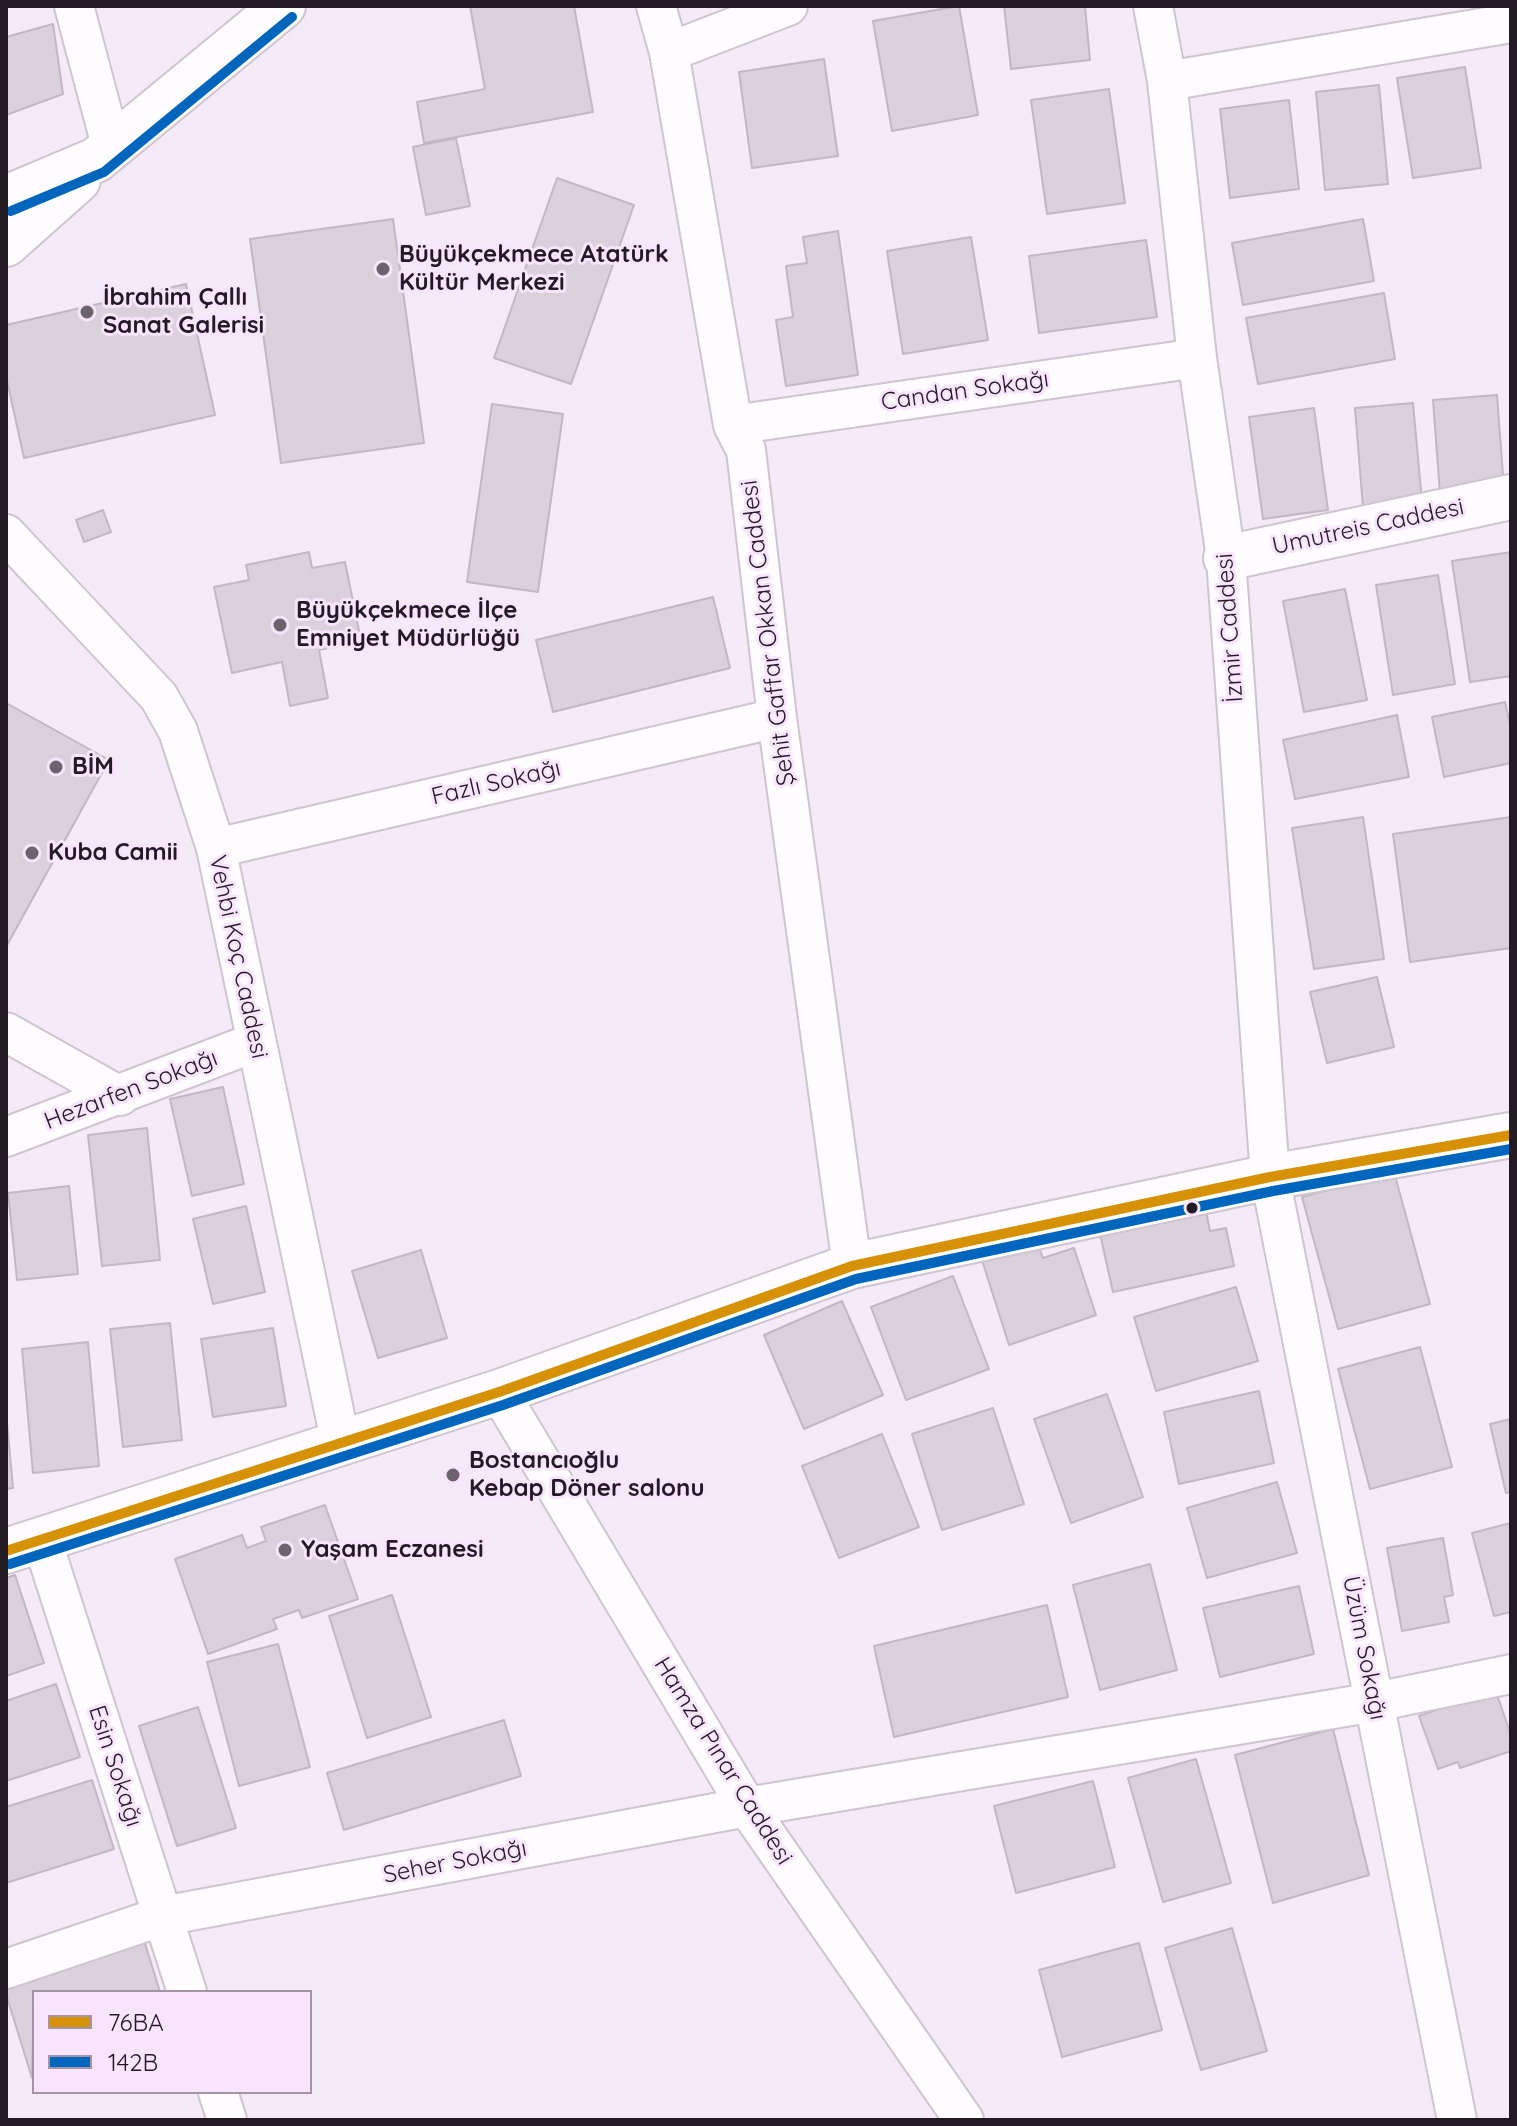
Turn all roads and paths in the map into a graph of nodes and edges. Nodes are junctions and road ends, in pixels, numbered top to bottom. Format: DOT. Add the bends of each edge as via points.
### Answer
graph roads {
  1 [pos="74,6"];
  2 [pos="283,6"];
  3 [pos="656,6"];
  4 [pos="788,6"];
  5 [pos="1153,6"];
  6 [pos="1511,23"];
  7 [pos="669,52"];
  8 [pos="1167,81"];
  9 [pos="104,155"];
  10 [pos="6,198"];
  11 [pos="6,244"];
  12 [pos="1197,358"];
  13 [pos="733,425"];
  14 [pos="1511,497"];
  15 [pos="6,534"];
  16 [pos="1226,558"];
  17 [pos="777,718"];
  18 [pos="216,848"];
  19 [pos="6,1032"];
  20 [pos="256,1042"];
  21 [pos="120,1096"];
  22 [pos="1511,1135"];
  23 [pos="6,1137"];
  24 [pos="1270,1177"];
  25 [pos="852,1266"];
  26 [pos="499,1392"];
  27 [pos="341,1444"];
  28 [pos="24,1546"];
  29 [pos="1511,1674"];
  30 [pos="1375,1702"];
  31 [pos="747,1807"];
  32 [pos="163,1916"];
  33 [pos="6,1969"];
  34 [pos="186,1990"];
  35 [pos="219,2094"];
  36 [pos="227,2120"];
  37 [pos="964,2120"];
  38 [pos="1457,2120"];
  1 -- 9 [label="street"];
  2 -- 9 [label="main road"];
  3 -- 7 [label="street, Şehit Gaffar Okkan Caddesi"];
  4 -- 7 [label="street"];
  5 -- 8 [label="street, İzmir Caddesi"];
  6 -- 8 [label="street"];
  7 -- 13 [label="street, Şehit Gaffar Okkan Caddesi"];
  8 -- 12 [label="street, İzmir Caddesi"];
  9 -- 10 [label="main road"];
  9 -- 11 [label="main road"];
  12 -- 13 [label="street, Candan Sokağı"];
  12 -- 16 [label="street, İzmir Caddesi"];
  13 -- 17 [label="street, Şehit Gaffar Okkan Caddesi" via="746,450"];
  14 -- 16 [label="main road, Umutreis Caddesi"];
  15 -- 18 [label="street, Vehbi Koç Caddesi" via="159,697 178,731"];
  16 -- 24 [label="street, İzmir Caddesi"];
  17 -- 18 [label="street, Fazlı Sokağı"];
  17 -- 25 [label="street, Şehit Gaffar Okkan Caddesi"];
  18 -- 20 [label="street, Vehbi Koç Caddesi"];
  19 -- 21 [label="street"];
  20 -- 21 [label="street, Hezarfen Sokağı"];
  20 -- 27 [label="street, Vehbi Koç Caddesi"];
  21 -- 23 [label="street, Hezarfen Sokağı"];
  22 -- 24 [label="main road"];
  24 -- 25 [label="main road"];
  24 -- 30 [label="street, Üzüm Sokağı"];
  25 -- 26 [label="main road"];
  26 -- 27 [label="main road"];
  26 -- 31 [label="street, Hamza Pınar Caddesi"];
  27 -- 28 [label="main road"];
  28 -- 32 [label="street, Esin Sokağı"];
  29 -- 30 [label="street, Seher Sokağı"];
  30 -- 31 [label="street, Seher Sokağı"];
  30 -- 38 [label="street, Üzüm Sokağı"];
  31 -- 32 [label="street, Seher Sokağı"];
  31 -- 37 [label="street, Hamza Pınar Caddesi"];
  32 -- 33 [label="street, Seher Sokağı"];
  32 -- 34 [label="street, Esin Sokağı"];
  35 -- 36 [label="street"];
}
